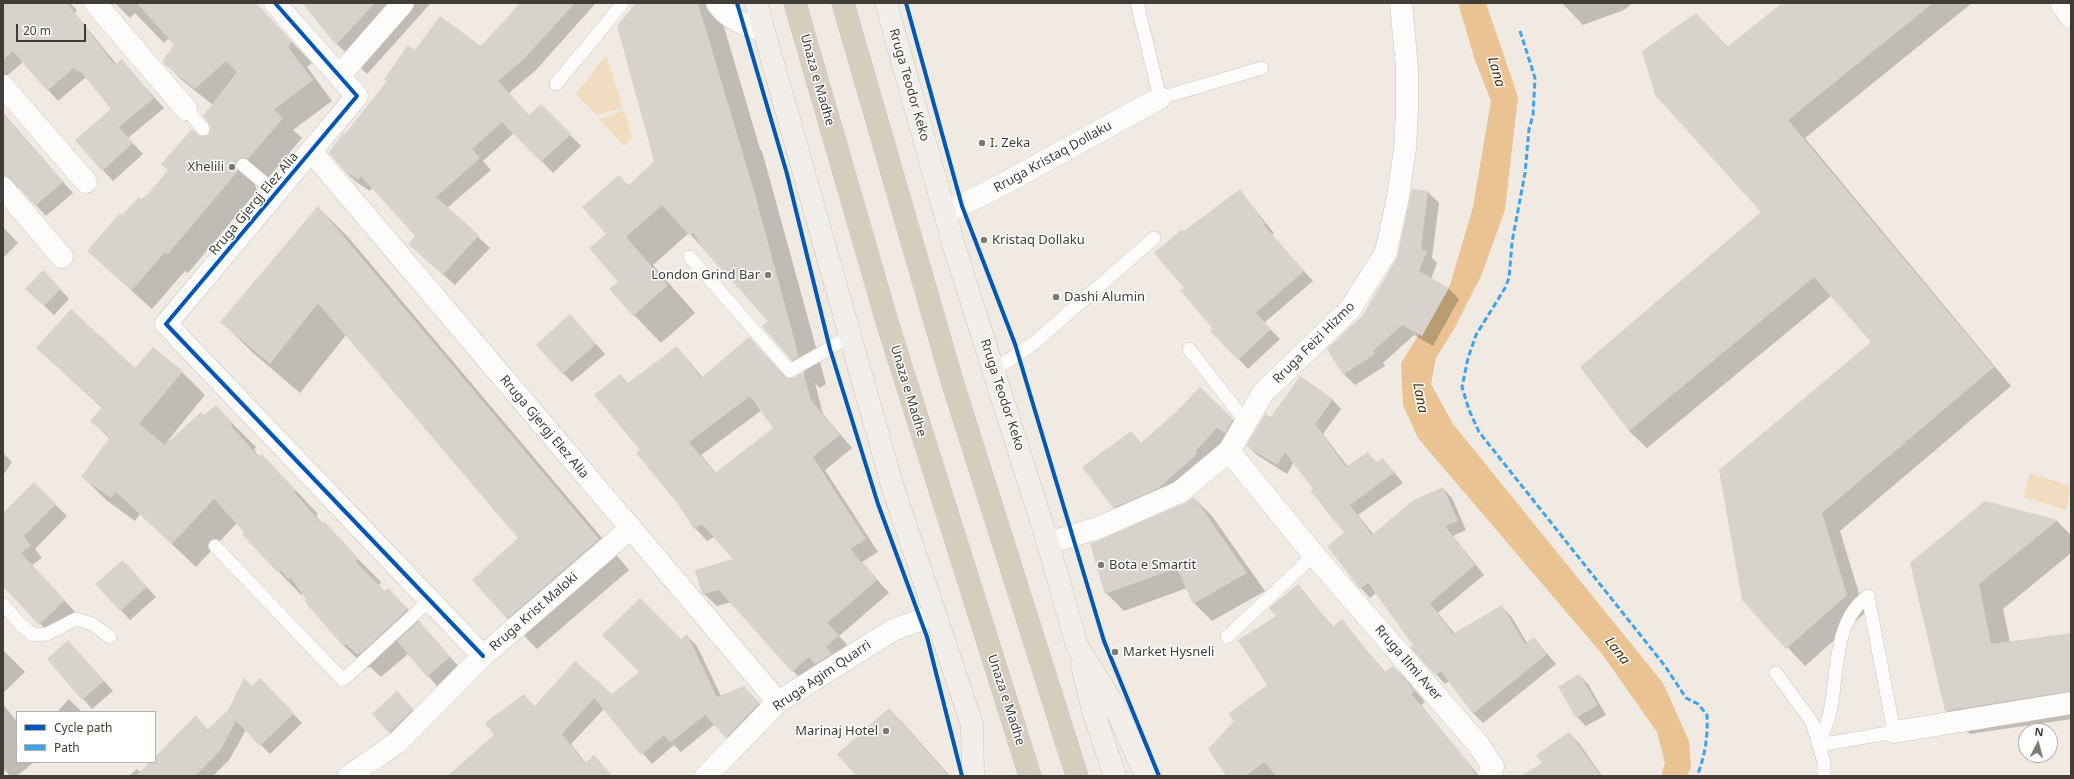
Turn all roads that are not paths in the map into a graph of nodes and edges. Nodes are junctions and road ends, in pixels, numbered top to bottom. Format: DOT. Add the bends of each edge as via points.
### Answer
graph roads {
  1 [pos="95,3"];
  2 [pos="275,3"];
  3 [pos="403,3"];
  4 [pos="623,3"];
  5 [pos="718,3"];
  6 [pos="756,3"];
  7 [pos="795,3"];
  8 [pos="843,3"];
  9 [pos="886,3"];
  10 [pos="1137,3"];
  11 [pos="1401,3"];
  12 [pos="2061,3"];
  13 [pos="2071,17"];
  14 [pos="764,30"];
  15 [pos="1262,68"];
  16 [pos="339,76"];
  17 [pos="556,84"];
  18 [pos="3,86"];
  19 [pos="1160,98"];
  20 [pos="186,109"];
  21 [pos="203,129"];
  22 [pos="311,151"];
  23 [pos="243,165"];
  24 [pos="86,182"];
  25 [pos="3,188"];
  26 [pos="276,193"];
  27 [pos="945,213"];
  28 [pos="1154,238"];
  29 [pos="62,257"];
  30 [pos="690,257"];
  31 [pos="850,335"];
  32 [pos="1189,349"];
  33 [pos="994,370"];
  34 [pos="1246,422"];
  35 [pos="1229,451"];
  36 [pos="631,528"];
  37 [pos="1048,543"];
  38 [pos="215,546"];
  39 [pos="1314,554"];
  40 [pos="430,600"];
  41 [pos="3,604"];
  42 [pos="934,615"];
  43 [pos="110,637"];
  44 [pos="1227,637"];
  45 [pos="1077,646"];
  46 [pos="483,656"];
  47 [pos="1776,673"];
  48 [pos="778,702"];
  49 [pos="2071,703"];
  50 [pos="972,724"];
  51 [pos="1894,732"];
  52 [pos="1819,745"];
  53 [pos="349,776"];
  54 [pos="706,776"];
  55 [pos="973,776"];
  56 [pos="989,776"];
  57 [pos="1030,776"];
  58 [pos="1077,776"];
  59 [pos="1115,776"];
  60 [pos="1146,776"];
  61 [pos="1489,776"];
  62 [pos="1824,776"];
  1 -- 20 [label="street"];
  2 -- 16 [label="street"];
  3 -- 16 [label="street"];
  4 -- 17 [label="lane"];
  5 -- 14 [label="street" via="720,8 744,26"];
  6 -- 14 [label="main road"];
  7 -- 57 [label="highway, Unaza e Madhe" via="888,325"];
  8 -- 58 [label="highway" via="953,384"];
  9 -- 27 [label="main road, Rruga Teodor Keko"];
  10 -- 19 [label="lane"];
  11 -- 34 [label="street, Rruga Feizi Hizmo" via="1407,68 1406,126 1398,197 1386,252 1351,308 1263,393"];
  12 -- 13 [label="street"];
  14 -- 31 [label="main road"];
  15 -- 19 [label="lane, Rruga Kristaq Dollaku"];
  16 -- 22 [label="street, Rruga Gjergj Elez Alia" via="357,96"];
  18 -- 24 [label="street"];
  19 -- 27 [label="street, Rruga Kristaq Dollaku"];
  20 -- 21 [label="lane"];
  22 -- 26 [label="street, Rruga Gjergj Elez Alia"];
  22 -- 36 [label="street, Rruga Gjergj Elez Alia"];
  23 -- 26 [label="lane"];
  25 -- 29 [label="street"];
  26 -- 40 [label="street, Rruga Gjergj Elez Alia" via="166,324"];
  27 -- 33 [label="main road, Rruga Teodor Keko"];
  28 -- 33 [label="lane" via="1034,343"];
  30 -- 31 [label="lane" via="790,371"];
  31 -- 42 [label="main road" via="893,488"];
  32 -- 34 [label="lane"];
  33 -- 37 [label="main road, Rruga Teodor Keko"];
  34 -- 35 [label="street, Rruga Feizi Hizmo"];
  35 -- 37 [label="street, Rruga Feizi Hizmo" via="1180,492 1098,528"];
  35 -- 39 [label="street, Rruga Ilmi Aver"];
  36 -- 46 [label="street, Rruga Krist Maloki"];
  36 -- 48 [label="street, Rruga Gjergj Elez Alia"];
  37 -- 45 [label="main road, Rruga Teodor Keko"];
  38 -- 40 [label="lane" via="343,680"];
  39 -- 44 [label="lane"];
  39 -- 61 [label="street, Rruga Ilmi Aver" via="1478,744 1493,767"];
  40 -- 46 [label="street"];
  41 -- 43 [label="lane" via="18,622 34,635 47,634 76,619 92,624"];
  42 -- 48 [label="street, Rruga Agim Quarri" via="893,630"];
  42 -- 50 [label="main road"];
  45 -- 59 [label="main road" via="1092,706"];
  45 -- 60 [label="main road, Rruga Teodor Keko" via="1115,707"];
  46 -- 53 [label="street, Rruga Krist Maloki" via="398,742"];
  47 -- 52 [label="lane" via="1812,722"];
  48 -- 54 [label="street, Rruga Agim Quarri"];
  49 -- 51 [label="street"];
  50 -- 55 [label="main road"];
  50 -- 56 [label="main road"];
  51 -- 52 [label="lane"];
  51 -- 52 [label="lane" via="1868,596 1857,604 1845,626 1834,675 1830,714"];
  52 -- 62 [label="lane" via="1824,762"];
}
